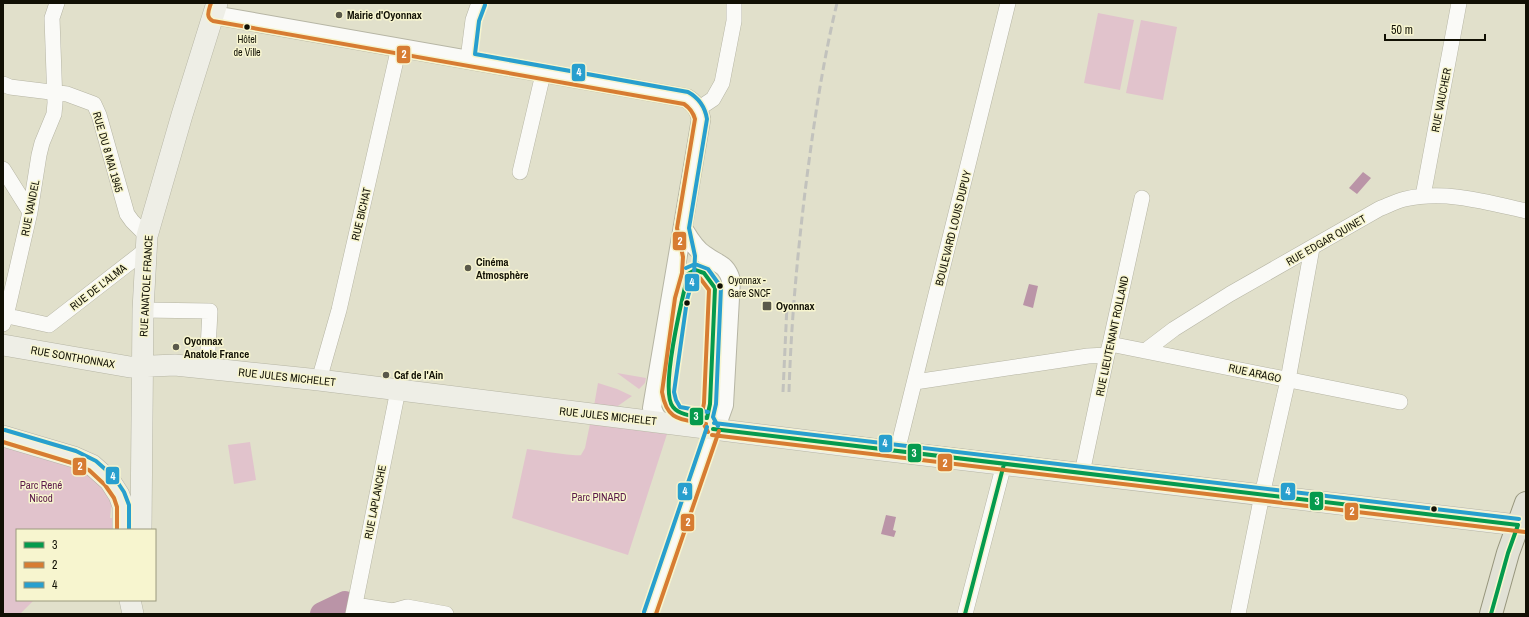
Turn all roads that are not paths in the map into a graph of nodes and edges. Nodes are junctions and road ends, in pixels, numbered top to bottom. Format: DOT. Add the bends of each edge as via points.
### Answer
graph roads {
  1 [pos="479,3"];
  2 [pos="734,3"];
  3 [pos="1008,3"];
  4 [pos="1459,3"];
  5 [pos="54,4"];
  6 [pos="211,7"];
  7 [pos="399,47"];
  8 [pos="468,59"];
  9 [pos="543,74"];
  10 [pos="3,84"];
  11 [pos="55,92"];
  12 [pos="698,108"];
  13 [pos="3,169"];
  14 [pos="520,172"];
  15 [pos="1423,196"];
  16 [pos="1142,198"];
  17 [pos="1526,211"];
  18 [pos="30,212"];
  19 [pos="683,228"];
  20 [pos="147,242"];
  21 [pos="1312,248"];
  22 [pos="143,310"];
  23 [pos="4,318"];
  24 [pos="3,345"];
  25 [pos="1109,350"];
  26 [pos="1145,351"];
  27 [pos="143,366"];
  28 [pos="208,368"];
  29 [pos="319,380"];
  30 [pos="1288,380"];
  31 [pos="915,382"];
  32 [pos="398,390"];
  33 [pos="1400,402"];
  34 [pos="660,422"];
  35 [pos="713,429"];
  36 [pos="3,436"];
  37 [pos="897,452"];
  38 [pos="1004,464"];
  39 [pos="1082,473"];
  40 [pos="1262,495"];
  41 [pos="1526,503"];
  42 [pos="1522,526"];
  43 [pos="123,529"];
  44 [pos="141,529"];
  45 [pos="130,601"];
  46 [pos="354,609"];
  47 [pos="133,614"];
  48 [pos="446,614"];
  49 [pos="650,614"];
  50 [pos="965,614"];
  51 [pos="1238,614"];
  52 [pos="1491,614"];
  1 -- 8 [label="street"];
  2 -- 12 [label="street" via="734,22 722,83 713,99"];
  3 -- 31 [label="street, BOULEVARD LOUIS DUPUY"];
  4 -- 15 [label="street, RUE VAUCHER"];
  5 -- 11 [label="street, RUE VANDEL" via="52,30"];
  6 -- 7 [label="street"];
  6 -- 20 [label="main road, RUE ANATOLE FRANCE"];
  7 -- 8 [label="street"];
  7 -- 29 [label="street, RUE BICHAT" via="341,302"];
  8 -- 9 [label="street"];
  9 -- 12 [label="street" via="686,98"];
  9 -- 14 [label="street"];
  10 -- 11 [label="street, RUE DU 8 MAI 1945"];
  11 -- 18 [label="street, RUE VANDEL" via="54,114 39,155"];
  11 -- 20 [label="street, RUE DU 8 MAI 1945" via="94,104 127,214"];
  12 -- 19 [label="street" via="701,119"];
  13 -- 18 [label="street"];
  15 -- 17 [label="street, RUE EDGAR QUINET" via="1461,197"];
  15 -- 21 [label="street, RUE EDGAR QUINET" via="1404,199 1379,209"];
  16 -- 25 [label="street, RUE LIEUTENANT ROLLAND"];
  18 -- 23 [label="street, RUE VANDEL"];
  19 -- 34 [label="street" via="652,408"];
  19 -- 35 [label="street" via="704,255 725,267 731,280 724,404"];
  20 -- 22 [label="main road, RUE ANATOLE FRANCE"];
  20 -- 23 [label="street, RUE DE L'ALMA" via="49,325"];
  21 -- 26 [label="street, RUE EDGAR QUINET" via="1224,298 1174,329"];
  21 -- 30 [label="street"];
  22 -- 27 [label="main road, RUE ANATOLE FRANCE"];
  22 -- 28 [label="street" via="210,311"];
  24 -- 27 [label="main road, RUE SONTHONNAX" via="130,367"];
  25 -- 26 [label="street, RUE ARAGO"];
  25 -- 31 [label="street, RUE ARAGO" via="1088,356"];
  25 -- 39 [label="street, RUE LIEUTENANT ROLLAND"];
  26 -- 30 [label="street, RUE ARAGO"];
  27 -- 28 [label="main road, RUE JULES MICHELET"];
  27 -- 44 [label="main road, RUE ANATOLE FRANCE"];
  28 -- 29 [label="main road, RUE JULES MICHELET"];
  29 -- 32 [label="main road, RUE JULES MICHELET"];
  30 -- 33 [label="street, RUE ARAGO"];
  30 -- 40 [label="street"];
  31 -- 37 [label="street, BOULEVARD LOUIS DUPUY"];
  32 -- 34 [label="main road, RUE JULES MICHELET"];
  32 -- 46 [label="street, RUE LAPLANCHE"];
  34 -- 35 [label="main road, RUE JULES MICHELET"];
  35 -- 37 [label="main road, RUE JULES MICHELET"];
  35 -- 49 [label="street"];
  36 -- 43 [label="main road" via="74,457 99,470 120,495 123,506"];
  37 -- 38 [label="main road, RUE JULES MICHELET"];
  38 -- 39 [label="main road, RUE JULES MICHELET"];
  38 -- 50 [label="street"];
  39 -- 40 [label="main road, RUE JULES MICHELET"];
  40 -- 42 [label="main road, RUE JULES MICHELET"];
  40 -- 51 [label="street"];
  41 -- 42 [label="main road"];
  42 -- 52 [label="main road" via="1508,553"];
  45 -- 47 [label="main road"];
  46 -- 48 [label="street" via="393,612 407,607"];
}
